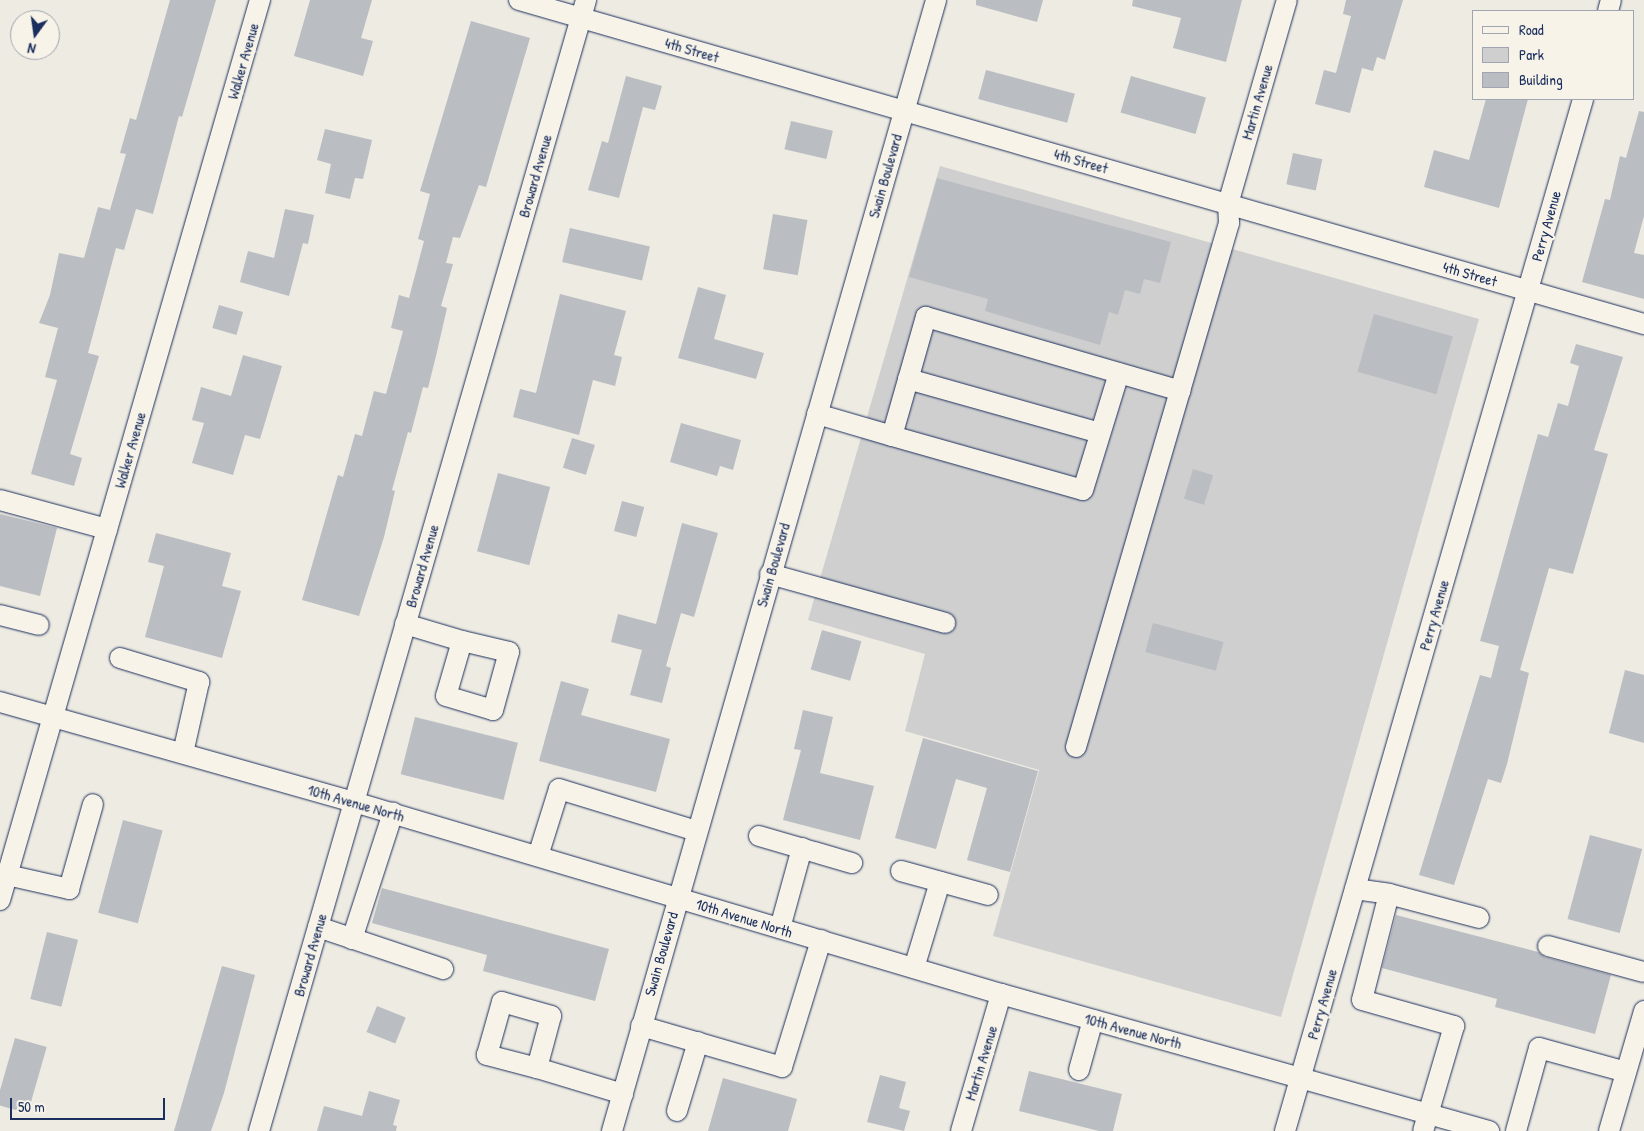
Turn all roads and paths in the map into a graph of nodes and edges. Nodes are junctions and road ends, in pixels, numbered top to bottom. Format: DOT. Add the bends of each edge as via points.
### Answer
graph roads {
  1 [pos="260,0"];
  2 [pos="519,0"];
  3 [pos="936,0"];
  4 [pos="1287,0"];
  5 [pos="583,9"];
  6 [pos="1583,100"];
  7 [pos="904,110"];
  8 [pos="1228,204"];
  9 [pos="1527,291"];
  10 [pos="1644,324"];
  11 [pos="1119,373"];
  12 [pos="908,379"];
  13 [pos="1180,391"];
  14 [pos="817,414"];
  15 [pos="1100,433"];
  16 [pos="892,436"];
  17 [pos="0,500"];
  18 [pos="107,529"];
  19 [pos="770,574"];
  20 [pos="0,615"];
  21 [pos="945,623"];
  22 [pos="405,624"];
  23 [pos="39,625"];
  24 [pos="462,641"];
  25 [pos="120,658"];
  26 [pos="0,702"];
  27 [pos="53,717"];
  28 [pos="1076,748"];
  29 [pos="183,753"];
  30 [pos="354,802"];
  31 [pos="93,804"];
  32 [pos="393,813"];
  33 [pos="696,831"];
  34 [pos="760,836"];
  35 [pos="802,848"];
  36 [pos="538,856"];
  37 [pos="852,863"];
  38 [pos="901,871"];
  39 [pos="7,874"];
  40 [pos="940,882"];
  41 [pos="1355,889"];
  42 [pos="1389,894"];
  43 [pos="988,895"];
  44 [pos="677,898"];
  45 [pos="0,900"];
  46 [pos="1479,918"];
  47 [pos="318,927"];
  48 [pos="780,928"];
  49 [pos="352,939"];
  50 [pos="821,940"];
  51 [pos="1548,946"];
  52 [pos="914,968"];
  53 [pos="443,969"];
  54 [pos="1644,972"];
  55 [pos="1001,994"];
  56 [pos="1644,1011"];
  57 [pos="1093,1020"];
  58 [pos="642,1026"];
  59 [pos="698,1042"];
  60 [pos="537,1068"];
  61 [pos="1079,1070"];
  62 [pos="1626,1072"];
  63 [pos="1300,1077"];
  64 [pos="623,1094"];
  65 [pos="677,1112"];
  66 [pos="1426,1122"];
  67 [pos="259,1131"];
  68 [pos="612,1131"];
  69 [pos="961,1131"];
  70 [pos="1285,1131"];
  71 [pos="1490,1131"];
  72 [pos="1516,1131"];
  73 [pos="1609,1131"];
  1 -- 18 [label="street, Walker Avenue"];
  2 -- 5 [label="street, 4th Street"];
  3 -- 7 [label="street, Swain Boulevard"];
  4 -- 8 [label="street, Martin Avenue"];
  5 -- 7 [label="street, 4th Street"];
  5 -- 22 [label="street, Broward Avenue"];
  6 -- 9 [label="street, Perry Avenue"];
  7 -- 8 [label="street, 4th Street"];
  7 -- 14 [label="street, Swain Boulevard"];
  8 -- 9 [label="street, 4th Street"];
  8 -- 13 [label="street, Martin Avenue" via="1229,223"];
  9 -- 10 [label="street, 4th Street"];
  9 -- 41 [label="street, Perry Avenue"];
  11 -- 12 [label="street" via="926,317"];
  11 -- 13 [label="street"];
  11 -- 15 [label="street"];
  12 -- 15 [label="street"];
  12 -- 16 [label="street"];
  13 -- 28 [label="street, Martin Avenue"];
  14 -- 16 [label="street"];
  14 -- 19 [label="street, Swain Boulevard"];
  15 -- 16 [label="street" via="1083,490"];
  17 -- 18 [label="street"];
  18 -- 27 [label="street, Walker Avenue"];
  19 -- 21 [label="street"];
  19 -- 33 [label="street, Swain Boulevard"];
  20 -- 23 [label="street"];
  22 -- 24 [label="street"];
  22 -- 30 [label="street, Broward Avenue"];
  25 -- 29 [label="street" via="200,682"];
  26 -- 27 [label="street, 10th Avenue North"];
  27 -- 29 [label="street, 10th Avenue North"];
  27 -- 39 [label="street, Walker Avenue"];
  29 -- 30 [label="street, 10th Avenue North"];
  30 -- 32 [label="street, 10th Avenue North"];
  30 -- 47 [label="street, Broward Avenue"];
  31 -- 39 [label="street" via="69,889"];
  32 -- 36 [label="street, 10th Avenue North"];
  32 -- 49 [label="street"];
  33 -- 36 [label="street" via="559,789"];
  33 -- 44 [label="street, Swain Boulevard"];
  34 -- 35 [label="street"];
  35 -- 37 [label="street"];
  35 -- 48 [label="street"];
  36 -- 44 [label="street, 10th Avenue North"];
  38 -- 40 [label="street"];
  39 -- 45 [label="street, Walker Avenue"];
  40 -- 43 [label="street"];
  40 -- 52 [label="street"];
  41 -- 42 [label="street"];
  41 -- 63 [label="street, Perry Avenue"];
  42 -- 46 [label="street"];
  42 -- 66 [label="street" via="1362,1000 1454,1026"];
  44 -- 48 [label="street, 10th Avenue North"];
  44 -- 58 [label="street, Swain Boulevard"];
  47 -- 49 [label="street"];
  47 -- 67 [label="street, Broward Avenue"];
  48 -- 50 [label="street, 10th Avenue North"];
  49 -- 53 [label="street"];
  50 -- 52 [label="street, 10th Avenue North"];
  50 -- 59 [label="street" via="782,1067"];
  51 -- 54 [label="street"];
  52 -- 55 [label="street, 10th Avenue North"];
  55 -- 57 [label="street, 10th Avenue North"];
  55 -- 69 [label="street, Martin Avenue"];
  56 -- 62 [label="street"];
  57 -- 61 [label="street"];
  57 -- 63 [label="street, 10th Avenue North"];
  58 -- 59 [label="street"];
  58 -- 64 [label="street, Swain Boulevard"];
  59 -- 65 [label="street"];
  60 -- 64 [label="street"];
  62 -- 72 [label="street" via="1539,1048"];
  62 -- 73 [label="street"];
  63 -- 66 [label="street, 10th Avenue North"];
  63 -- 70 [label="street, Perry Avenue"];
  64 -- 68 [label="street, Swain Boulevard"];
  66 -- 71 [label="street, 10th Avenue North"];
}
